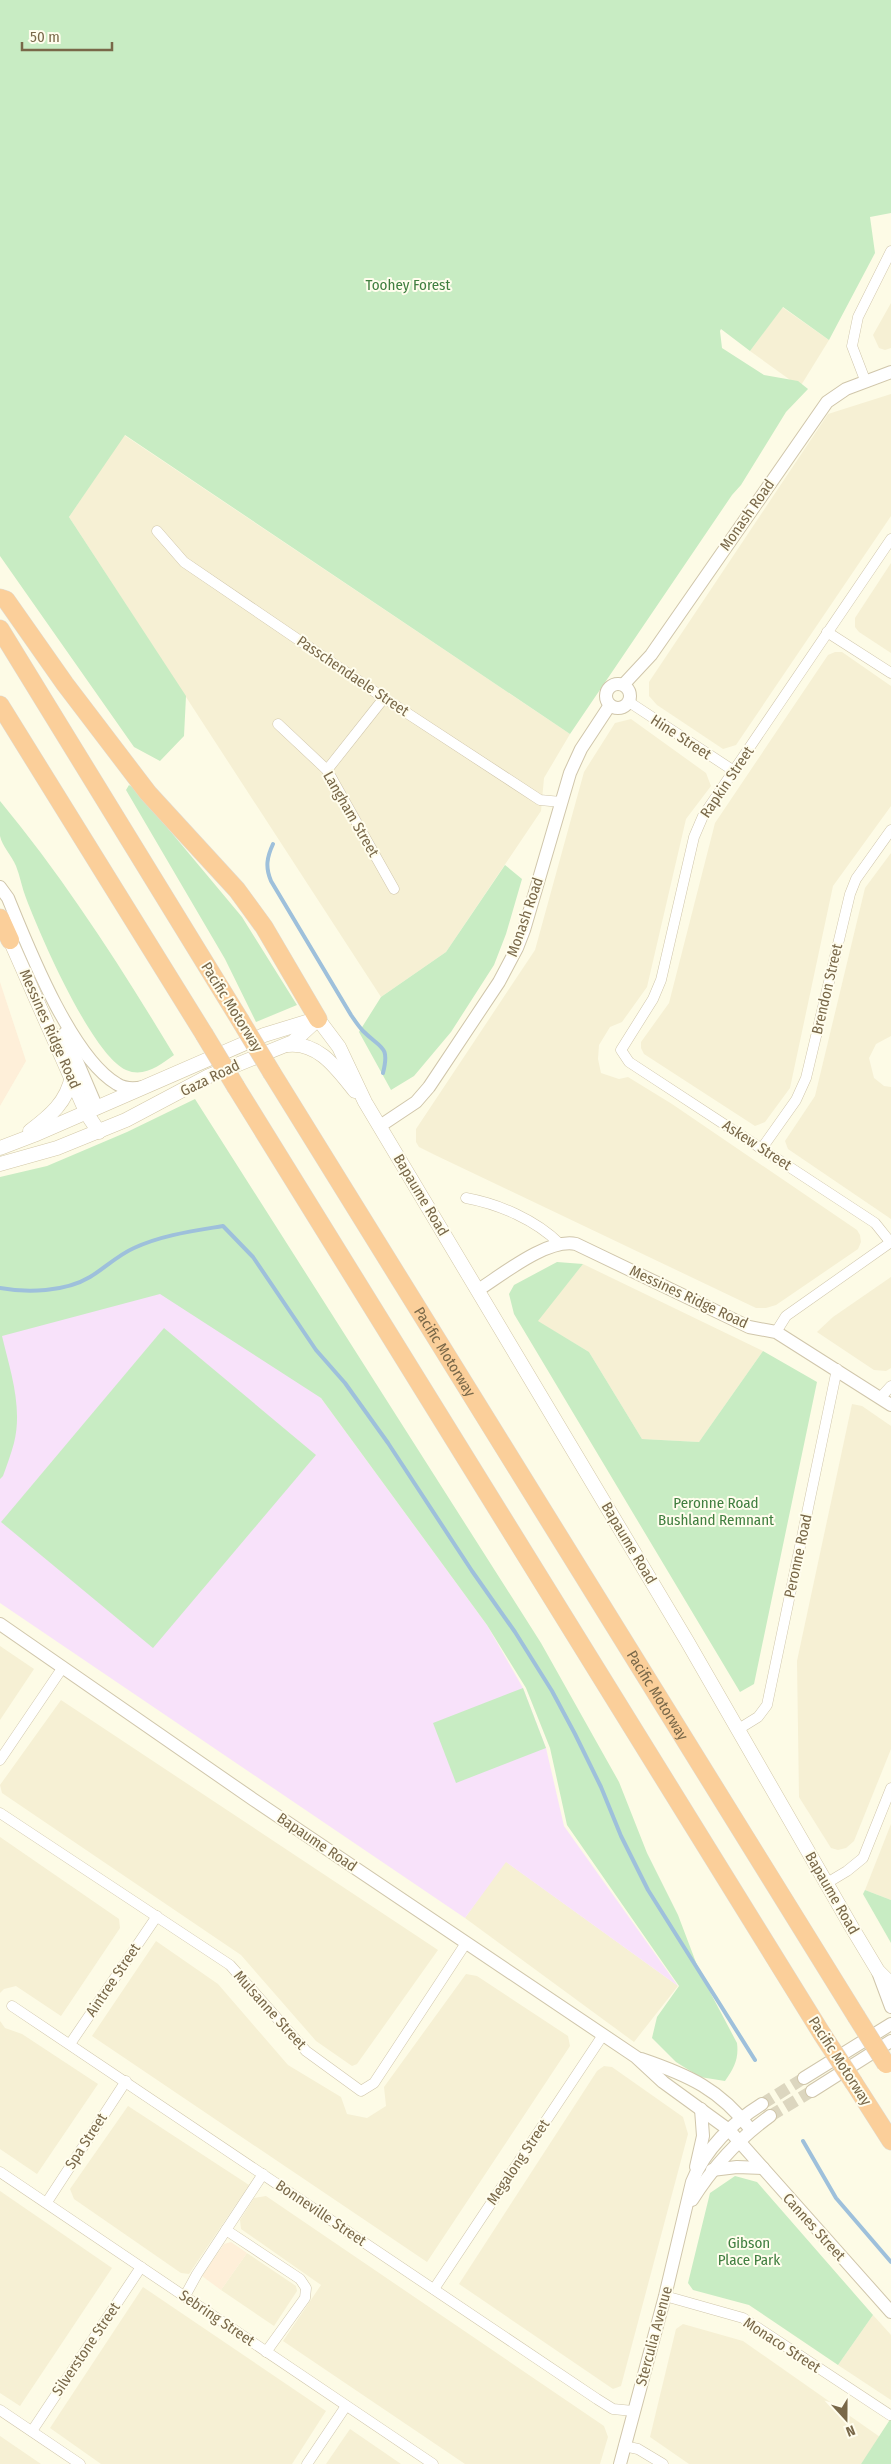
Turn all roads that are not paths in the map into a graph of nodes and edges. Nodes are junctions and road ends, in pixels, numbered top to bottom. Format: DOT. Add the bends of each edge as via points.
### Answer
graph roads {
  1 [pos="891,251"];
  2 [pos="891,372"];
  3 [pos="865,380"];
  4 [pos="157,531"];
  5 [pos="891,540"];
  6 [pos="0,598"];
  7 [pos="0,629"];
  8 [pos="827,632"];
  9 [pos="891,673"];
  10 [pos="624,684"];
  11 [pos="384,698"];
  12 [pos="629,702"];
  13 [pos="0,705"];
  14 [pos="610,706"];
  15 [pos="278,724"];
  16 [pos="327,770"];
  17 [pos="734,771"];
  18 [pos="560,802"];
  19 [pos="891,830"];
  20 [pos="0,887"];
  21 [pos="394,890"];
  22 [pos="0,918"];
  23 [pos="5,933"];
  24 [pos="55,1004"];
  25 [pos="318,1019"];
  26 [pos="287,1046"];
  27 [pos="621,1050"];
  28 [pos="72,1076"];
  29 [pos="148,1086"];
  30 [pos="365,1102"];
  31 [pos="92,1110"];
  32 [pos="380,1126"];
  33 [pos="100,1131"];
  34 [pos="15,1142"];
  35 [pos="0,1148"];
  36 [pos="762,1148"];
  37 [pos="0,1164"];
  38 [pos="466,1198"];
  39 [pos="891,1243"];
  40 [pos="560,1244"];
  41 [pos="478,1290"];
  42 [pos="776,1332"];
  43 [pos="837,1369"];
  44 [pos="891,1386"];
  45 [pos="886,1402"];
  46 [pos="0,1624"];
  47 [pos="63,1667"];
  48 [pos="737,1730"];
  49 [pos="0,1760"];
  50 [pos="891,1788"];
  51 [pos="0,1813"];
  52 [pos="827,1883"];
  53 [pos="157,1916"];
  54 [pos="466,1943"];
  55 [pos="878,1971"];
  56 [pos="891,1984"];
  57 [pos="12,2006"];
  58 [pos="891,2007"];
  59 [pos="891,2024"];
  60 [pos="603,2035"];
  61 [pos="891,2041"];
  62 [pos="70,2044"];
  63 [pos="636,2057"];
  64 [pos="889,2068"];
  65 [pos="804,2078"];
  66 [pos="126,2081"];
  67 [pos="812,2091"];
  68 [pos="762,2104"];
  69 [pos="701,2109"];
  70 [pos="770,2116"];
  71 [pos="742,2118"];
  72 [pos="729,2130"];
  73 [pos="751,2130"];
  74 [pos="891,2140"];
  75 [pos="739,2141"];
  76 [pos="763,2168"];
  77 [pos="712,2170"];
  78 [pos="0,2172"];
  79 [pos="263,2174"];
  80 [pos="694,2177"];
  81 [pos="47,2202"];
  82 [pos="687,2208"];
  83 [pos="226,2230"];
  84 [pos="141,2267"];
  85 [pos="434,2290"];
  86 [pos="185,2296"];
  87 [pos="665,2296"];
  88 [pos="891,2312"];
  89 [pos="266,2352"];
  90 [pos="346,2406"];
  91 [pos="0,2410"];
  92 [pos="633,2411"];
  93 [pos="890,2415"];
  94 [pos="32,2431"];
  95 [pos="624,2446"];
  96 [pos="80,2464"];
  97 [pos="307,2464"];
  98 [pos="433,2464"];
  99 [pos="620,2464"];
  100 [pos="663,2464"];
  1 -- 3 [label="street" via="858,317 852,346"];
  2 -- 3 [label="street, Monash Road"];
  3 -- 10 [label="street, Monash Road" via="846,388 827,402 812,420 651,655"];
  4 -- 11 [label="street, Passchendaele Street" via="184,562"];
  5 -- 8 [label="street, Rapkin Street"];
  6 -- 25 [label="highway" via="6,600 148,793 237,890 264,927"];
  7 -- 64 [label="highway, Pacific Motorway, bridge"];
  8 -- 9 [label="street"];
  8 -- 17 [label="street, Rapkin Street"];
  10 -- 12 [label="street" via="630,693"];
  10 -- 14 [label="street, Monash Road" via="615,684 608,689 606,698"];
  11 -- 16 [label="street"];
  11 -- 18 [label="street, Passchendaele Street" via="540,800"];
  12 -- 14 [label="street" via="619,708"];
  12 -- 17 [label="street, Hine Street"];
  13 -- 74 [label="highway, Pacific Motorway, bridge" via="822,2034"];
  14 -- 18 [label="street, Monash Road" via="581,749"];
  15 -- 16 [label="street, Langham Street"];
  16 -- 21 [label="street, Langham Street"];
  17 -- 27 [label="street, Rapkin Street" via="694,836 661,980"];
  18 -- 32 [label="street, Monash Road" via="524,930 509,964 429,1088 416,1102"];
  19 -- 36 [label="street, Brendon Street" via="856,879 850,894 806,1078 796,1100"];
  20 -- 24 [label="street, Messines Ridge Road" via="8,898"];
  22 -- 23 [label="highway"];
  23 -- 28 [label="main road, Messines Ridge Road"];
  24 -- 29 [label="street" via="76,1039 112,1081 128,1088"];
  24 -- 31 [label="street"];
  25 -- 26 [label="main road, Gaza Road"];
  25 -- 29 [label="main road, Gaza Road" via="264,1035"];
  25 -- 30 [label="main road, Bapaume Road" via="339,1047"];
  26 -- 30 [label="main road, Bapaume Road" via="306,1046 320,1053"];
  26 -- 33 [label="main road, Gaza Road" via="208,1076 139,1114"];
  27 -- 36 [label="street, Askew Street" via="630,1062"];
  28 -- 31 [label="main road, Messines Ridge Road"];
  28 -- 34 [label="main road" via="67,1093 53,1112"];
  29 -- 31 [label="main road, Gaza Road"];
  30 -- 32 [label="main road, Bapaume Road"];
  31 -- 33 [label="main road, Messines Ridge Road"];
  31 -- 34 [label="main road, Gaza Road"];
  32 -- 41 [label="main road, Bapaume Road"];
  33 -- 37 [label="main road, Gaza Road" via="36,1155"];
  34 -- 35 [label="main road, Gaza Road"];
  36 -- 39 [label="street, Askew Street" via="875,1223"];
  38 -- 40 [label="street, Messines Ridge Road" via="494,1204 546,1231"];
  39 -- 42 [label="street" via="786,1316"];
  40 -- 41 [label="street" via="537,1254"];
  40 -- 42 [label="street, Messines Ridge Road" via="580,1246 749,1327"];
  41 -- 48 [label="main road, Bapaume Road" via="678,1624"];
  42 -- 43 [label="street, Messines Ridge Road"];
  43 -- 45 [label="street, Messines Ridge Road"];
  43 -- 48 [label="street, Peronne Road" via="767,1705 758,1717"];
  44 -- 45 [label="street"];
  46 -- 47 [label="street, Bapaume Road"];
  47 -- 49 [label="street"];
  47 -- 54 [label="street, Bapaume Road"];
  48 -- 52 [label="main road, Bapaume Road"];
  50 -- 52 [label="street" via="863,1858"];
  51 -- 53 [label="street, Mulsanne Street"];
  52 -- 55 [label="main road, Bapaume Road"];
  53 -- 54 [label="street, Mulsanne Street" via="234,1969 306,2050 361,2091 374,2083"];
  53 -- 62 [label="street, Aintree Street"];
  54 -- 60 [label="street, Bapaume Road"];
  55 -- 56 [label="main road, Bapaume Road"];
  55 -- 58 [label="street"];
  57 -- 62 [label="street, Bonneville Street"];
  59 -- 65 [label="street"];
  60 -- 63 [label="street, Bapaume Road"];
  60 -- 85 [label="street, Megalong Street"];
  61 -- 67 [label="street"];
  62 -- 66 [label="street, Bonneville Street"];
  63 -- 69 [label="street, Bapaume Road" via="663,2082"];
  63 -- 71 [label="street, Bapaume Road" via="695,2079 726,2101"];
  66 -- 79 [label="street, Bonneville Street"];
  66 -- 81 [label="street, Spa Street"];
  68 -- 71 [label="street, Sterculia Avenue"];
  69 -- 72 [label="street, Bapaume Road"];
  69 -- 80 [label="street" via="703,2136"];
  70 -- 73 [label="street, Sterculia Avenue"];
  71 -- 72 [label="street, Sterculia Avenue"];
  71 -- 73 [label="street, Bapaume Road"];
  72 -- 75 [label="street, Bapaume Road"];
  72 -- 80 [label="street, Sterculia Avenue"];
  73 -- 75 [label="street, Sterculia Avenue"];
  75 -- 76 [label="street, Cannes Street"];
  75 -- 77 [label="street, Sterculia Avenue"];
  76 -- 77 [label="street"];
  76 -- 88 [label="street, Cannes Street"];
  77 -- 82 [label="street, Sterculia Avenue"];
  78 -- 81 [label="street, Sebring Street"];
  79 -- 83 [label="street"];
  79 -- 85 [label="street, Bonneville Street"];
  80 -- 82 [label="street, Sterculia Avenue"];
  81 -- 84 [label="street, Sebring Street"];
  82 -- 87 [label="street, Sterculia Avenue"];
  83 -- 86 [label="street"];
  83 -- 89 [label="street" via="300,2279 306,2288 305,2298"];
  84 -- 86 [label="street, Sebring Street"];
  84 -- 94 [label="street, Silverstone Street"];
  85 -- 92 [label="street, Bonneville Street" via="610,2408"];
  86 -- 89 [label="street, Sebring Street"];
  87 -- 92 [label="street, Sterculia Avenue"];
  87 -- 93 [label="street, Monaco Street" via="743,2318"];
  89 -- 90 [label="street, Sebring Street"];
  90 -- 97 [label="street"];
  90 -- 98 [label="street, Sebring Street"];
  91 -- 94 [label="street"];
  92 -- 95 [label="street, Sterculia Avenue"];
  94 -- 96 [label="street"];
  95 -- 99 [label="street, Sterculia Avenue"];
  95 -- 100 [label="street" via="638,2449"];
}
